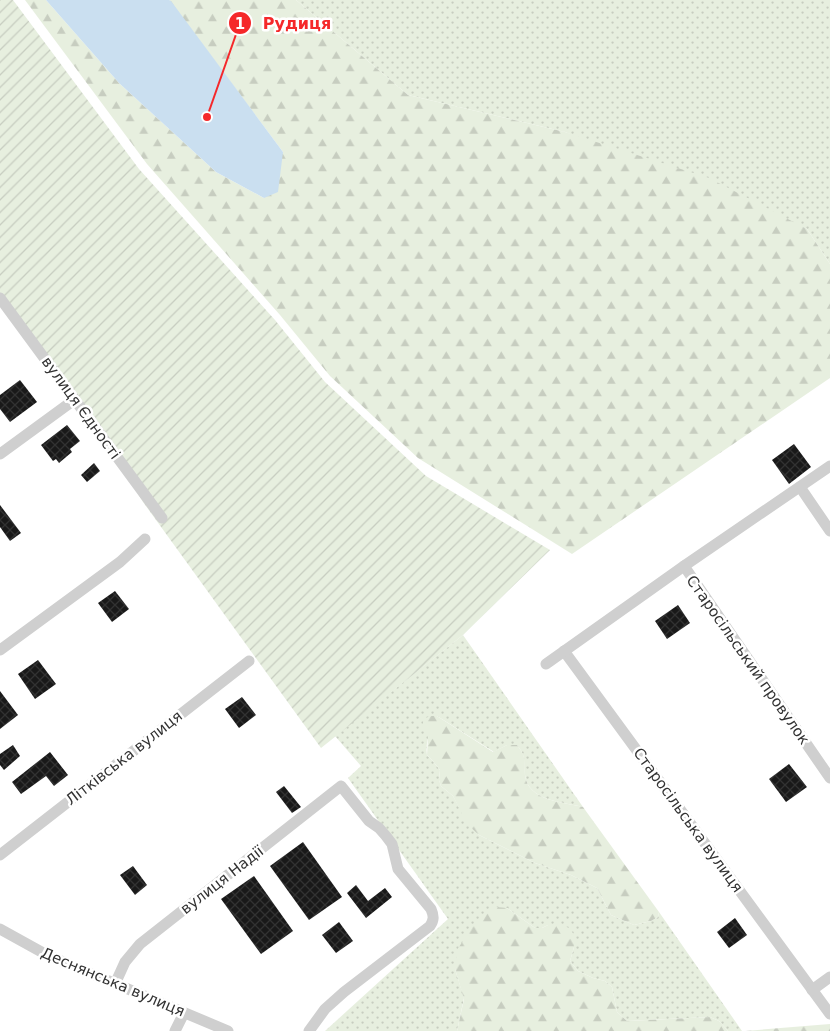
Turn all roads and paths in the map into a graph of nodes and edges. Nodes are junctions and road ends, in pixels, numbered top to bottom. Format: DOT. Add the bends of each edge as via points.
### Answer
graph roads {
  1 [pos="0,298"];
  2 [pos="74,400"];
  3 [pos="0,454"];
  4 [pos="830,466"];
  5 [pos="800,487"];
  6 [pos="162,518"];
  7 [pos="830,531"];
  8 [pos="145,539"];
  9 [pos="684,566"];
  10 [pos="0,650"];
  11 [pos="564,651"];
  12 [pos="249,661"];
  13 [pos="546,664"];
  14 [pos="830,778"];
  15 [pos="0,855"];
  16 [pos="0,929"];
  17 [pos="830,978"];
  18 [pos="115,984"];
  19 [pos="812,990"];
  20 [pos="184,1013"];
  21 [pos="830,1014"];
  22 [pos="175,1031"];
  23 [pos="228,1031"];
  24 [pos="310,1031"];
  1 -- 2 [label="street, вулиця Єдності"];
  2 -- 3 [label="street"];
  2 -- 6 [label="street, вулиця Єдності"];
  4 -- 5 [label="street"];
  5 -- 7 [label="street"];
  5 -- 9 [label="street"];
  8 -- 10 [label="street" via="120,562"];
  9 -- 11 [label="street"];
  9 -- 14 [label="street, Старосільський провулок"];
  11 -- 13 [label="street"];
  11 -- 19 [label="street, Старосільська вулиця"];
  12 -- 15 [label="street, Літківська вулиця"];
  16 -- 18 [label="street, Деснянська вулиця" via="48,955"];
  17 -- 19 [label="street"];
  18 -- 20 [label="street, Деснянська вулиця"];
  18 -- 24 [label="street, вулиця Надії" via="125,962 140,944 341,786 392,844 398,869 431,909 434,921 338,997"];
  19 -- 21 [label="street, Старосільська вулиця"];
  20 -- 22 [label="street"];
  20 -- 23 [label="street, Деснянська вулиця"];
}
